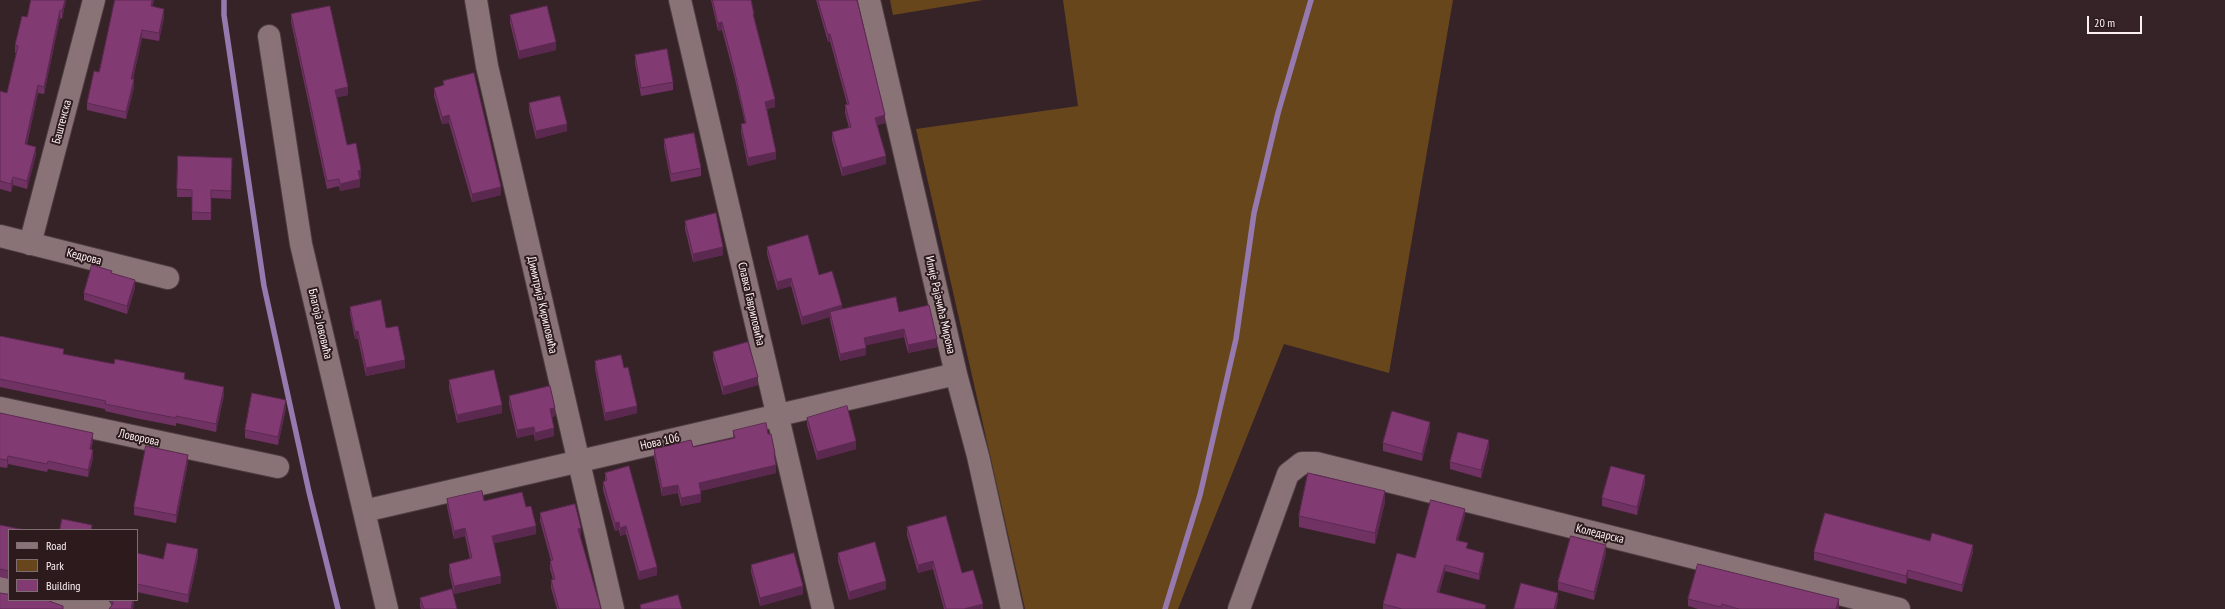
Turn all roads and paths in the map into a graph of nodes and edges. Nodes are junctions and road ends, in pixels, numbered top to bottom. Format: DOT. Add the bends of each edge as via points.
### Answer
graph roads {
  1 [pos="94,0"];
  2 [pos="476,0"];
  3 [pos="680,0"];
  4 [pos="869,0"];
  5 [pos="269,36"];
  6 [pos="0,236"];
  7 [pos="30,244"];
  8 [pos="168,278"];
  9 [pos="956,374"];
  10 [pos="0,408"];
  11 [pos="777,415"];
  12 [pos="578,461"];
  13 [pos="278,467"];
  14 [pos="364,511"];
  15 [pos="63,601"];
  16 [pos="1242,608"];
  17 [pos="101,609"];
  18 [pos="386,609"];
  19 [pos="613,609"];
  20 [pos="823,609"];
  21 [pos="1012,609"];
  22 [pos="1899,609"];
  1 -- 7 [label="street, Баштенска"];
  2 -- 12 [label="street, Димитрија Кириловића" via="488,66"];
  3 -- 11 [label="street, Славка Гавриловића"];
  4 -- 9 [label="street, Илије Рајачића Мирона"];
  5 -- 14 [label="street, Благоја Јововића" via="301,244"];
  6 -- 7 [label="street, Кедрова"];
  7 -- 8 [label="street, Кедрова"];
  9 -- 11 [label="street, Нова 106"];
  9 -- 21 [label="street, Илије Рајачића Мирона" via="978,456"];
  10 -- 13 [label="street, Ловорова"];
  11 -- 12 [label="street, Нова 106"];
  11 -- 20 [label="street, Славка Гавриловића"];
  12 -- 14 [label="street, Нова 106"];
  12 -- 19 [label="street, Димитрија Кириловића"];
  14 -- 18 [label="street, Благоја Јововића"];
  15 -- 17 [label="street"];
  16 -- 22 [label="street, Коледарска" via="1288,474 1302,463 1316,463"];
}
